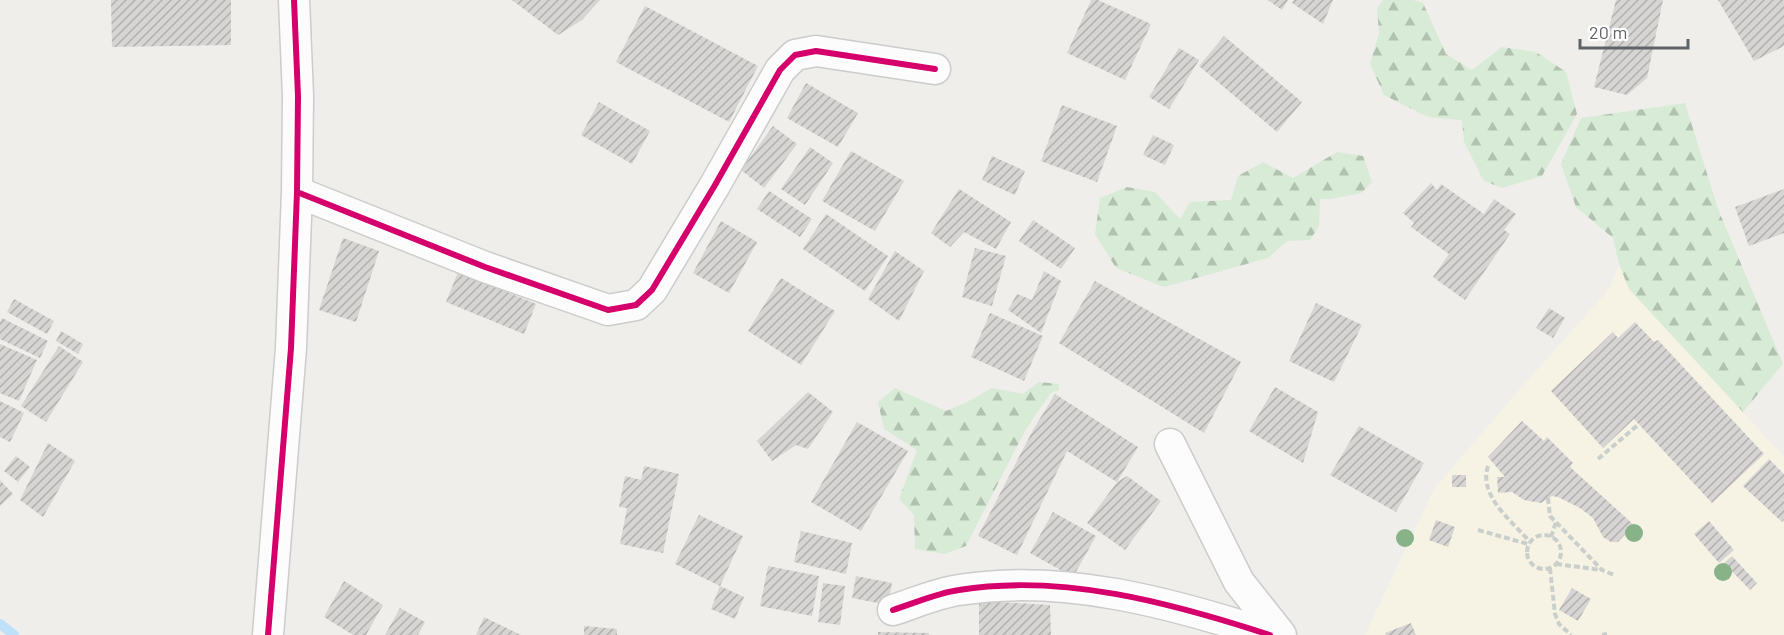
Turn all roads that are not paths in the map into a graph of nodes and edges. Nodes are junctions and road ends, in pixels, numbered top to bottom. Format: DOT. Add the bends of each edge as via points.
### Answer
graph roads {
  1 [pos="294,0"];
  2 [pos="935,69"];
  3 [pos="297,192"];
  4 [pos="1170,444"];
  5 [pos="893,610"];
  6 [pos="268,635"];
  7 [pos="1270,635"];
  8 [pos="1281,635"];
  1 -- 3 [label="street"];
  2 -- 3 [label="street" via="816,51 795,55 780,70 652,290 636,305 608,310 486,267"];
  3 -- 6 [label="street" via="291,348"];
  4 -- 8 [label="street" via="1239,582"];
  5 -- 7 [label="street" via="956,590 1005,584 1043,586 1119,594"];
}
